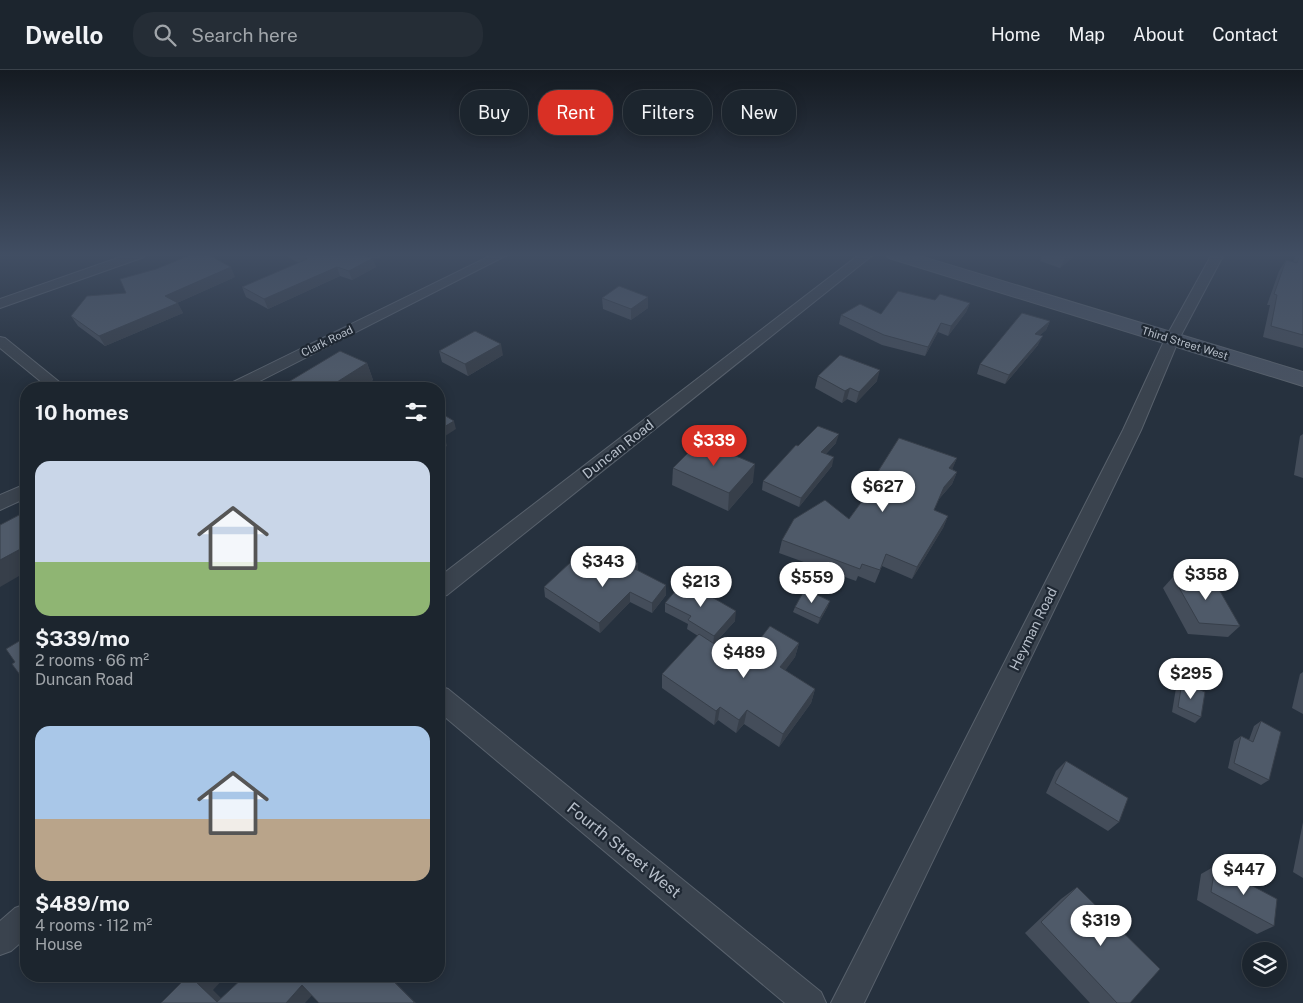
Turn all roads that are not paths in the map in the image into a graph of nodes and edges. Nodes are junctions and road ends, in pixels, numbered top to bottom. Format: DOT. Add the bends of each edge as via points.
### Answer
graph roads {
  1 [pos="18,298"];
  2 [pos="415,298"];
  3 [pos="812,298"];
  4 [pos="1037,298"];
  5 [pos="1194,298"];
  6 [pos="0,304"];
  7 [pos="1172,339"];
  8 [pos="0,341"];
  9 [pos="1303,378"];
  10 [pos="51,382"];
  11 [pos="244,382"];
  12 [pos="20,493"];
  13 [pos="0,504"];
  14 [pos="445,584"];
  15 [pos="445,702"];
  16 [pos="20,924"];
  17 [pos="0,940"];
  18 [pos="810,1003"];
  19 [pos="847,1003"];
  1 -- 6 [label="street"];
  2 -- 11 [label="street, Clark Road"];
  3 -- 14 [label="street, Duncan Road"];
  4 -- 7 [label="main road, Third Street West"];
  5 -- 7 [label="street, Heyman Road"];
  7 -- 9 [label="main road, Third Street West"];
  7 -- 19 [label="street, Heyman Road" via="1132,430"];
  8 -- 10 [label="street"];
  12 -- 13 [label="street"];
  15 -- 18 [label="street, Fourth Street West"];
  16 -- 17 [label="street"];
}
